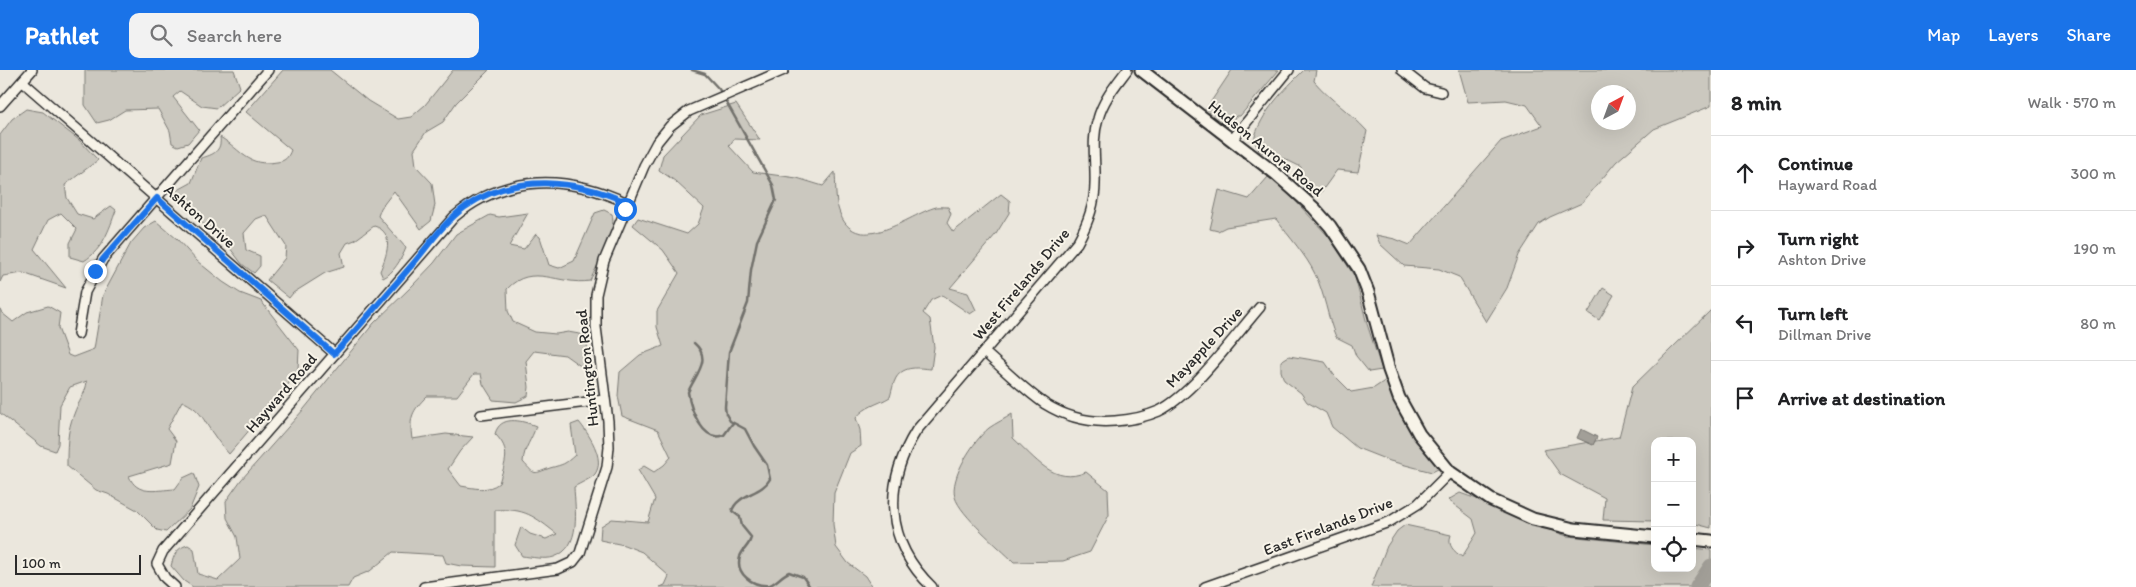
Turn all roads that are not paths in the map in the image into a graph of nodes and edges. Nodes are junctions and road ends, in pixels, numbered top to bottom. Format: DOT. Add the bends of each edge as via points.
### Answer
graph roads {
  1 [pos="32,70"];
  2 [pos="268,70"];
  3 [pos="784,70"];
  4 [pos="1127,70"];
  5 [pos="1142,70"];
  6 [pos="1289,70"];
  7 [pos="1402,70"];
  8 [pos="759,74"];
  9 [pos="23,82"];
  10 [pos="1441,92"];
  11 [pos="0,106"];
  12 [pos="1232,140"];
  13 [pos="157,198"];
  14 [pos="628,203"];
  15 [pos="1260,307"];
  16 [pos="78,334"];
  17 [pos="984,352"];
  18 [pos="334,354"];
  19 [pos="604,400"];
  20 [pos="481,415"];
  21 [pos="1450,472"];
  22 [pos="1651,537"];
  23 [pos="1696,540"];
  24 [pos="1709,540"];
  25 [pos="175,587"];
  26 [pos="424,587"];
  27 [pos="932,587"];
  28 [pos="1205,587"];
  1 -- 9 [label="street"];
  2 -- 13 [label="street"];
  3 -- 8 [label="street, Huntington Road"];
  4 -- 17 [label="street, West Firelands Drive" via="1110,93 1098,119 1093,150 1095,193 1082,234 1068,256"];
  5 -- 12 [label="street, Hudson Aurora Road"];
  6 -- 12 [label="street"];
  7 -- 10 [label="street" via="1424,88"];
  8 -- 14 [label="street, Huntington Road" via="688,111 670,126 650,154"];
  9 -- 11 [label="street"];
  9 -- 13 [label="street, Ashton Drive"];
  12 -- 21 [label="street, Hudson Aurora Road" via="1314,208 1345,246 1368,292 1399,398 1419,434"];
  13 -- 16 [label="street" via="95,271 85,292"];
  13 -- 18 [label="street, Ashton Drive"];
  14 -- 18 [label="street, Hayward Road" via="578,186 548,183 516,185 484,196 454,217"];
  14 -- 19 [label="street, Huntington Road" via="604,261 596,295"];
  15 -- 17 [label="street, Mayapple Drive" via="1184,393 1160,410 1127,420 1096,422 1058,410 1034,395"];
  17 -- 27 [label="street, West Firelands Drive" via="916,431 904,450 896,474 894,517 900,540 915,568"];
  18 -- 25 [label="street, Hayward Road" via="164,551 157,564"];
  19 -- 20 [label="street"];
  19 -- 26 [label="street, Huntington Road" via="610,447 608,468 586,539 573,562 558,569"];
  21 -- 22 [label="street, Hudson Aurora Road" via="1491,500 1533,519 1574,529"];
  21 -- 28 [label="street, East Firelands Drive" via="1418,504 1389,522"];
  23 -- 24 [label="street"];
}
